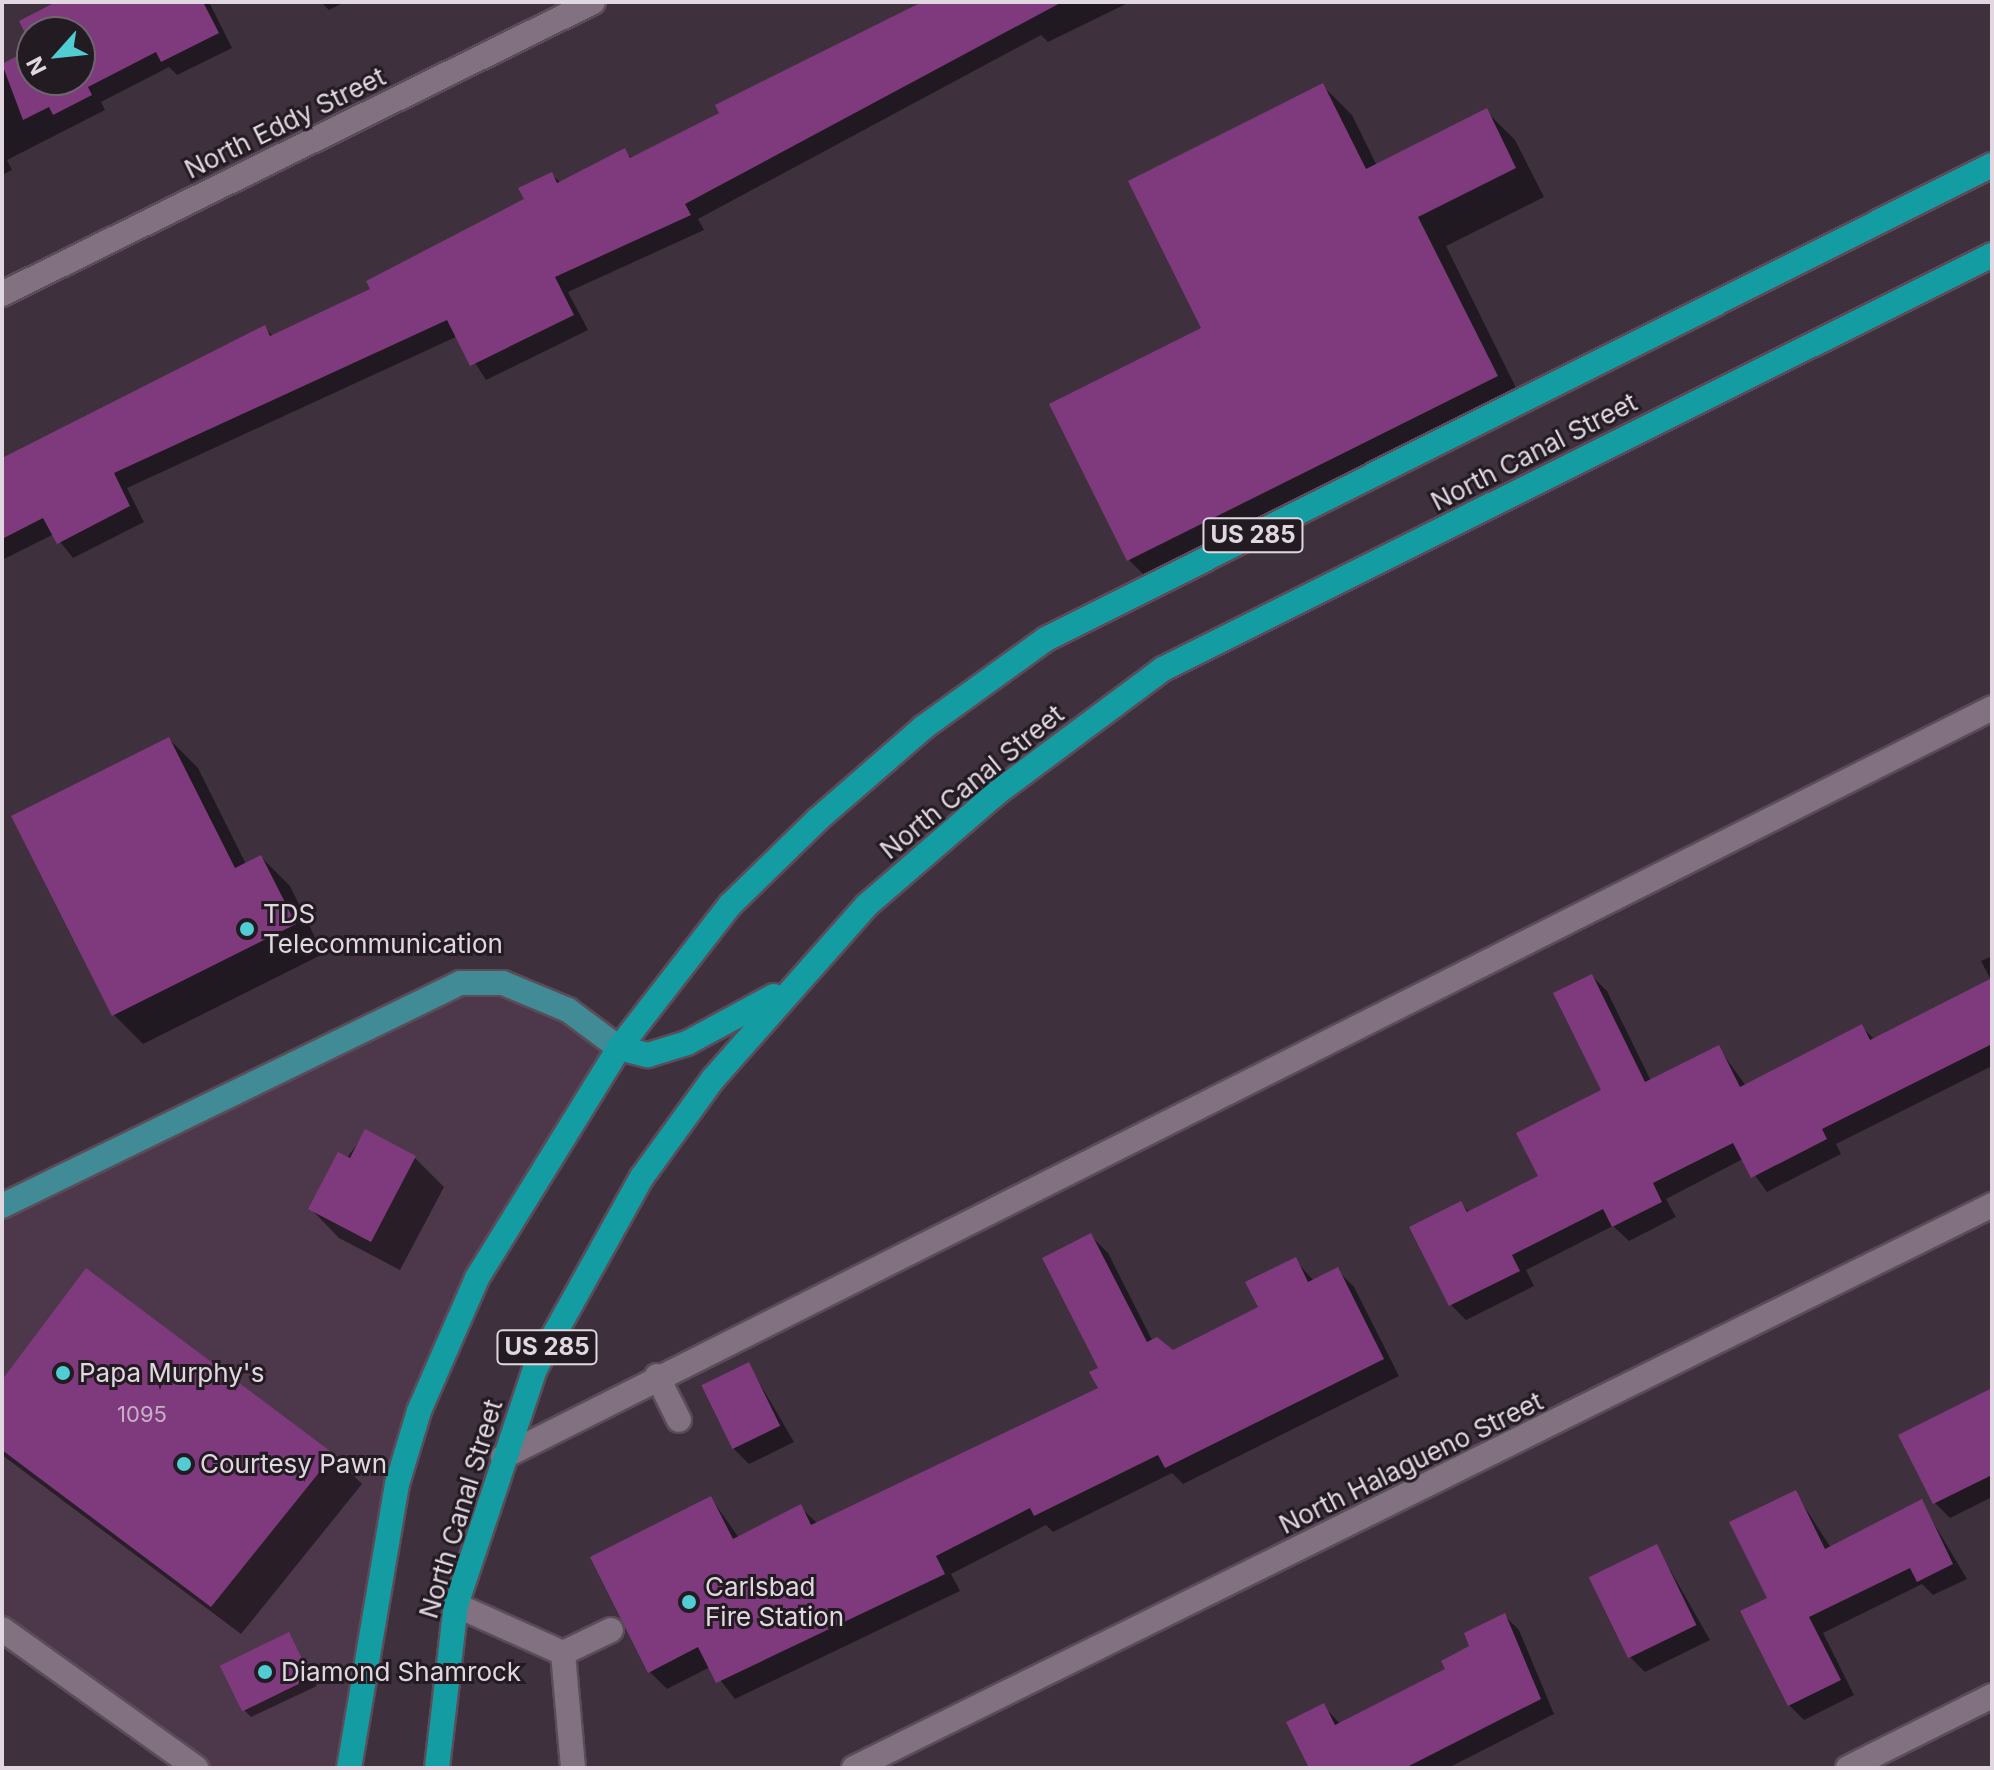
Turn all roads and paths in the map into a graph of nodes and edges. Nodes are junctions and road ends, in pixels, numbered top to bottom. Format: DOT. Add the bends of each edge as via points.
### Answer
graph roads {
  1 [pos="593,2"];
  2 [pos="1992,165"];
  3 [pos="1992,255"];
  4 [pos="2,294"];
  5 [pos="1992,708"];
  6 [pos="791,986"];
  7 [pos="619,1048"];
  8 [pos="1992,1205"];
  9 [pos="2,1206"];
  10 [pos="657,1376"];
  11 [pos="679,1420"];
  12 [pos="503,1457"];
  13 [pos="456,1605"];
  14 [pos="2,1629"];
  15 [pos="611,1630"];
  16 [pos="563,1653"];
  17 [pos="1992,1696"];
  18 [pos="194,1767"];
  19 [pos="349,1768"];
  20 [pos="437,1768"];
  21 [pos="573,1768"];
  22 [pos="854,1768"];
  23 [pos="1848,1768"];
  1 -- 4 [label="street, North Eddy Street"];
  2 -- 7 [label="highway, North Canal Street / US 285" via="1046,639 924,727 817,820 730,905"];
  3 -- 6 [label="highway, North Canal Street / US 285" via="1163,669 977,810 867,905"];
  5 -- 10 [label="street"];
  6 -- 7 [label="highway" via="687,1043 648,1055"];
  6 -- 12 [label="highway, North Canal Street / US 285" via="642,1177 535,1369"];
  7 -- 9 [label="main road" via="568,1010 503,983 460,983"];
  7 -- 19 [label="highway, North Canal Street / US 285" via="512,1214 419,1411 371,1608"];
  8 -- 22 [label="street, North Halagueno Street"];
  10 -- 11 [label="street"];
  10 -- 12 [label="street"];
  12 -- 13 [label="highway, North Canal Street / US 285"];
  13 -- 16 [label="street"];
  13 -- 20 [label="highway, North Canal Street / US 285"];
  14 -- 18 [label="street"];
  15 -- 16 [label="street"];
  16 -- 21 [label="street"];
  17 -- 23 [label="street"];
}
